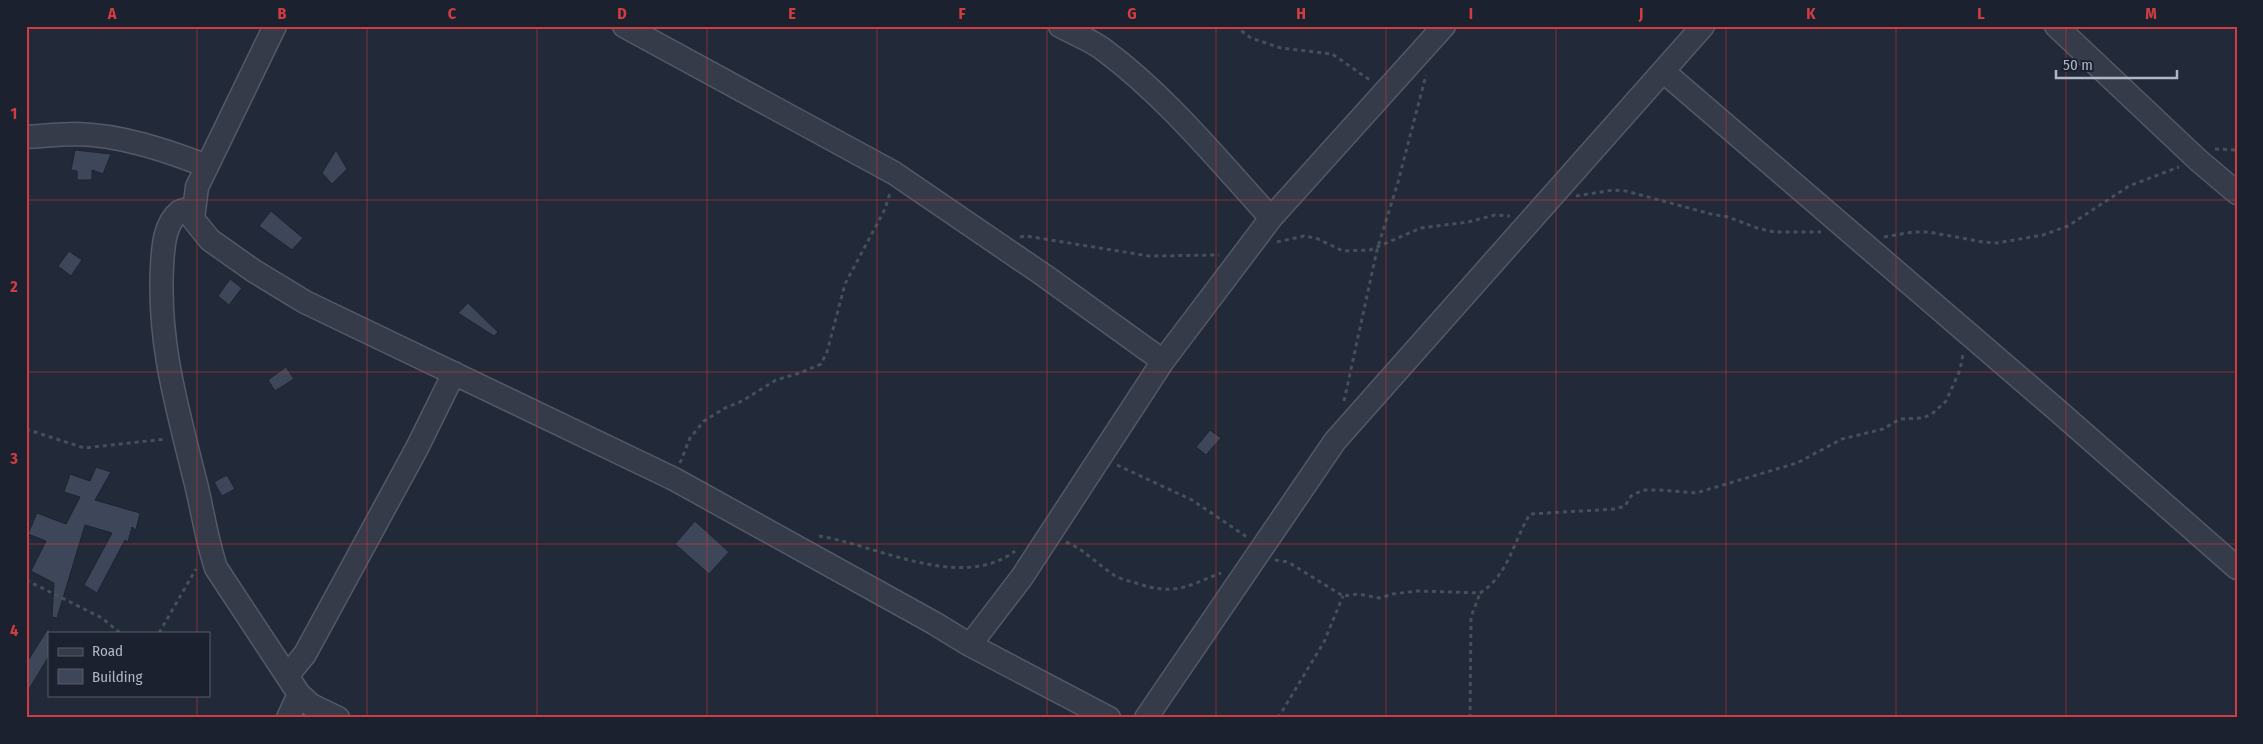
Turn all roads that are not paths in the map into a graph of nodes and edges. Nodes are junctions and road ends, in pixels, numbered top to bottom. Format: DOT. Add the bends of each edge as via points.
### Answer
graph roads {
  1 [pos="275,26"];
  2 [pos="624,26"];
  3 [pos="1060,26"];
  4 [pos="1444,26"];
  5 [pos="1703,26"];
  6 [pos="2056,26"];
  7 [pos="1664,72"];
  8 [pos="26,137"];
  9 [pos="207,166"];
  10 [pos="2237,193"];
  11 [pos="193,208"];
  12 [pos="1271,218"];
  13 [pos="1163,361"];
  14 [pos="454,372"];
  15 [pos="2237,568"];
  16 [pos="970,645"];
  17 [pos="293,685"];
  18 [pos="288,718"];
  19 [pos="338,718"];
  20 [pos="1109,718"];
  21 [pos="1146,718"];
  1 -- 9 [label="street"];
  2 -- 13 [label="street" via="894,172"];
  3 -- 12 [label="street" via="1102,49 1136,76 1179,117"];
  4 -- 12 [label="street"];
  5 -- 7 [label="street"];
  6 -- 10 [label="street"];
  7 -- 15 [label="street"];
  7 -- 21 [label="street" via="1336,441"];
  8 -- 9 [label="street" via="77,134 114,138 156,148"];
  9 -- 11 [label="street"];
  11 -- 14 [label="street" via="193,219 210,240 254,271 305,302"];
  11 -- 17 [label="street" via="179,212 164,240 161,292 165,352 216,568"];
  12 -- 13 [label="street"];
  13 -- 16 [label="street" via="1022,577"];
  14 -- 16 [label="street" via="674,479"];
  14 -- 17 [label="street" via="417,448 305,654"];
  16 -- 20 [label="street"];
  17 -- 18 [label="street"];
  17 -- 19 [label="street" via="311,705"];
}
